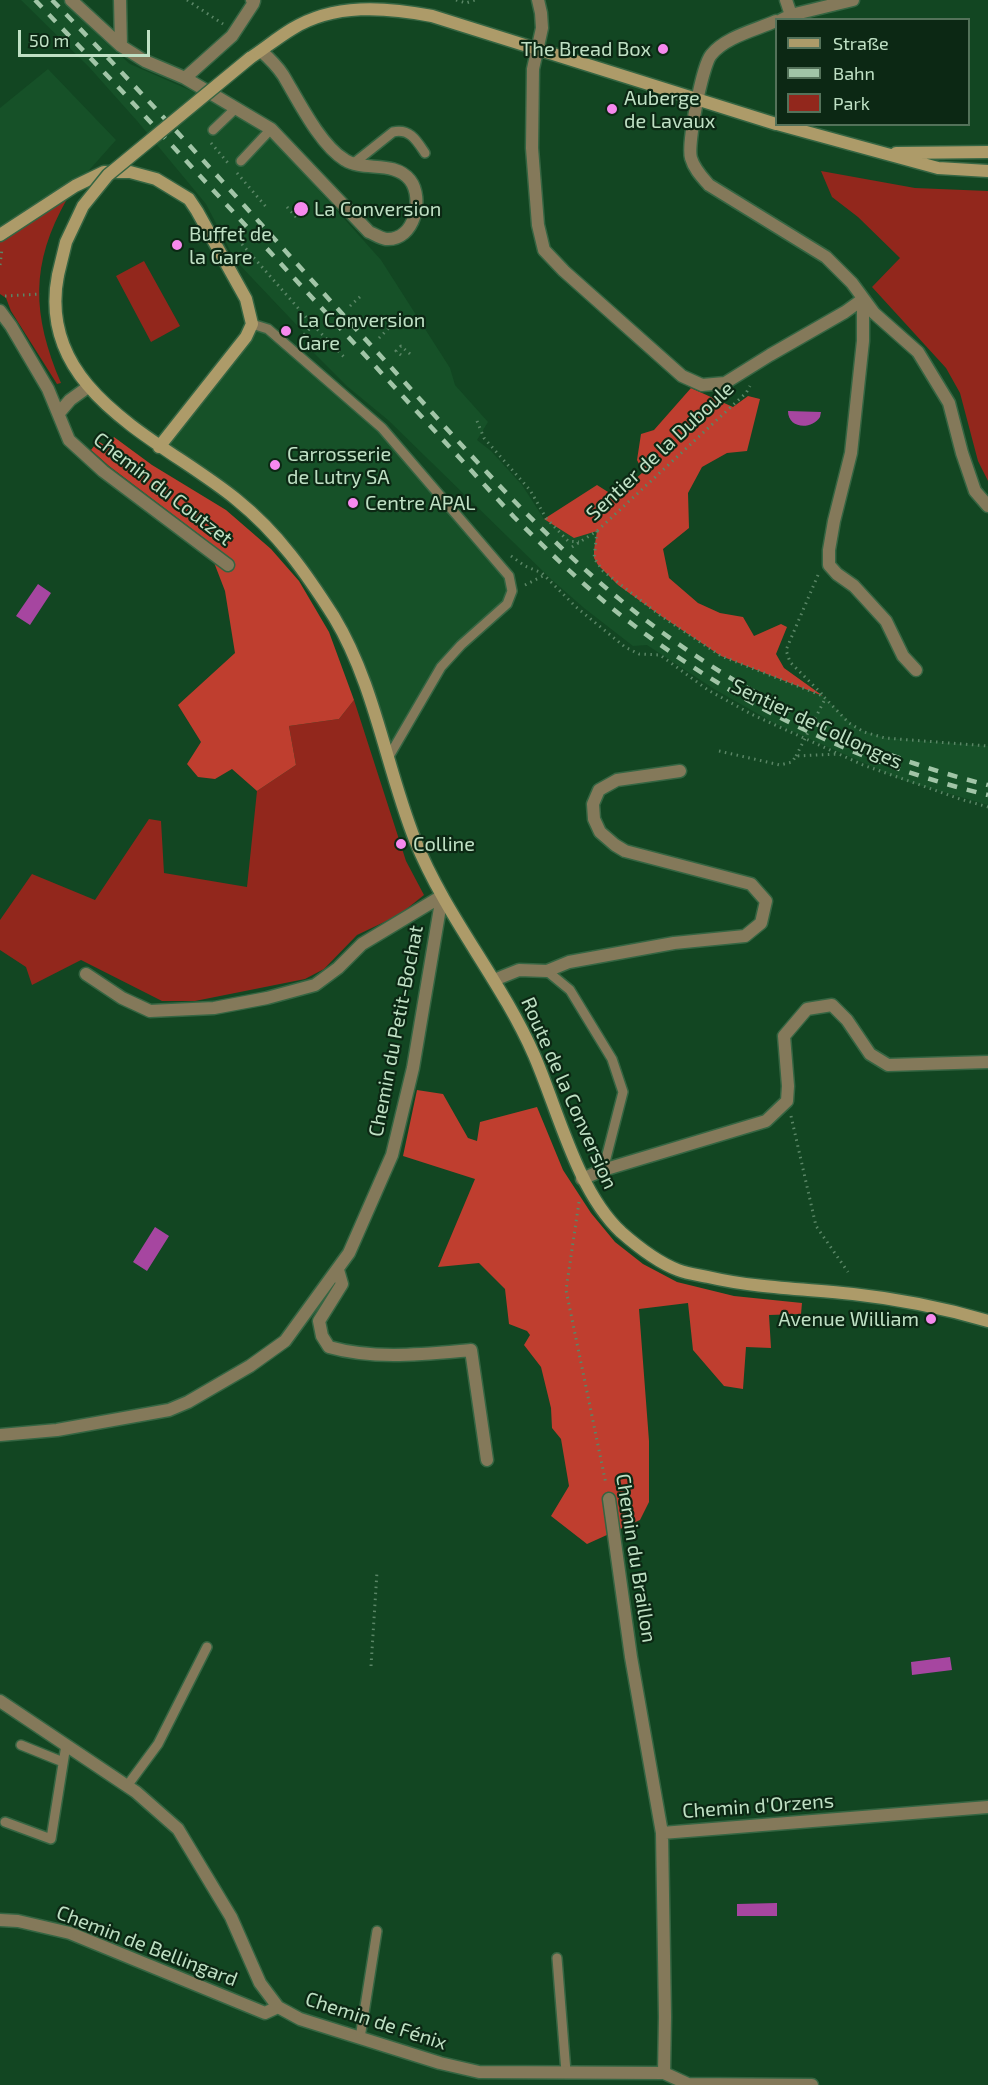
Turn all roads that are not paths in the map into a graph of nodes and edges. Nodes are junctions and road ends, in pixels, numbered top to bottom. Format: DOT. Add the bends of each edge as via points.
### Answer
graph roads {
  1 [pos="71,0"];
  2 [pos="120,0"];
  3 [pos="252,0"];
  4 [pos="538,0"];
  5 [pos="786,0"];
  6 [pos="853,0"];
  7 [pos="786,17"];
  8 [pos="775,22"];
  9 [pos="121,46"];
  10 [pos="537,49"];
  11 [pos="261,51"];
  12 [pos="185,78"];
  13 [pos="698,101"];
  14 [pos="235,109"];
  15 [pos="775,123"];
  16 [pos="785,126"];
  17 [pos="271,129"];
  18 [pos="213,130"];
  19 [pos="988,152"];
  20 [pos="425,153"];
  21 [pos="890,154"];
  22 [pos="241,161"];
  23 [pos="354,164"];
  24 [pos="988,171"];
  25 [pos="2,238"];
  26 [pos="863,299"];
  27 [pos="0,311"];
  28 [pos="252,324"];
  29 [pos="88,387"];
  30 [pos="59,413"];
  31 [pos="159,447"];
  32 [pos="988,506"];
  33 [pos="228,565"];
  34 [pos="916,670"];
  35 [pos="388,758"];
  36 [pos="680,771"];
  37 [pos="442,896"];
  38 [pos="547,971"];
  39 [pos="86,974"];
  40 [pos="494,980"];
  41 [pos="988,1062"];
  42 [pos="603,1170"];
  43 [pos="582,1179"];
  44 [pos="338,1270"];
  45 [pos="988,1321"];
  46 [pos="0,1435"];
  47 [pos="487,1460"];
  48 [pos="609,1499"];
  49 [pos="207,1647"];
  50 [pos="0,1701"];
  51 [pos="21,1745"];
  52 [pos="66,1745"];
  53 [pos="63,1762"];
  54 [pos="127,1786"];
  55 [pos="988,1807"];
  56 [pos="5,1822"];
  57 [pos="662,1833"];
  58 [pos="0,1920"];
  59 [pos="378,1931"];
  60 [pos="557,1958"];
  61 [pos="278,2007"];
  62 [pos="360,2038"];
  63 [pos="566,2072"];
  64 [pos="664,2073"];
  65 [pos="812,2085"];
  1 -- 9 [label="street"];
  2 -- 9 [label="street"];
  3 -- 12 [label="street" via="235,32"];
  4 -- 10 [label="street" via="542,28"];
  5 -- 7 [label="street"];
  6 -- 7 [label="street"];
  8 -- 13 [label="street" via="723,44 710,56"];
  9 -- 12 [label="street"];
  10 -- 11 [label="main road, Route de la Conversion" via="432,15 368,9 334,12 294,28"];
  10 -- 13 [label="main road, Route de la Conversion"];
  10 -- 26 [label="street" via="532,69 532,148 538,225 544,249 682,376 702,385 725,383"];
  11 -- 23 [label="street" via="281,73 329,147"];
  11 -- 29 [label="main road, Route de la Conversion, bridge" via="108,175 83,206 66,242 55,292 58,327"];
  12 -- 14 [label="street"];
  13 -- 15 [label="main road, Route de la Conversion"];
  13 -- 26 [label="street" via="689,143 697,172 709,185 826,257"];
  14 -- 17 [label="street"];
  14 -- 18 [label="lane"];
  16 -- 21 [label="main road, Route de la Conversion"];
  17 -- 22 [label="lane"];
  17 -- 23 [label="street" via="369,232 384,239 401,234 414,220 417,189 400,172"];
  19 -- 21 [label="main road"];
  20 -- 23 [label="lane" via="412,135 400,130"];
  21 -- 24 [label="main road" via="938,168"];
  25 -- 28 [label="main road" via="75,186 104,172 130,172 156,179 189,199 246,299"];
  26 -- 32 [label="street" via="874,314 918,352 949,403 975,491"];
  26 -- 34 [label="street" via="863,341 851,453 829,565 886,621 903,656"];
  27 -- 30 [label="street, Chemin du Coutzet"];
  28 -- 31 [label="main road" via="246,337"];
  28 -- 35 [label="lane" via="268,329 382,428 509,576 512,591 507,604 441,667"];
  29 -- 30 [label="street"];
  29 -- 31 [label="main road, Route de la Conversion"];
  30 -- 33 [label="street, Chemin du Coutzet" via="69,440 103,471"];
  31 -- 35 [label="main road, Route de la Conversion" via="236,499 284,544 308,576 346,640"];
  35 -- 37 [label="main road, Route de la Conversion" via="415,840"];
  36 -- 38 [label="street" via="617,780 599,790 592,812 596,826 625,851 751,884 766,901 761,923 745,936 674,943 569,962"];
  37 -- 39 [label="street" via="362,944 315,985 267,998 214,1008 150,1011"];
  37 -- 40 [label="main road, Route de la Conversion"];
  37 -- 44 [label="street, Chemin du Petit-Bochat" via="413,1068 392,1155"];
  38 -- 40 [label="street" via="519,970"];
  38 -- 42 [label="lane" via="570,990 612,1059 623,1092"];
  40 -- 43 [label="main road, Route de la Conversion" via="546,1082"];
  41 -- 42 [label="street" via="888,1065 870,1054 832,1005 807,1009 784,1036 787,1101 765,1121"];
  42 -- 43 [label="street"];
  43 -- 45 [label="main road, Route de la Conversion" via="618,1229 644,1251 680,1271 734,1283 901,1301"];
  44 -- 46 [label="street, Chemin du Petit-Bochat" via="285,1341 188,1402 169,1410 80,1426"];
  44 -- 47 [label="street" via="342,1284 319,1321 329,1347 374,1354 471,1350"];
  48 -- 57 [label="street, Chemin du Braillon" via="631,1657"];
  49 -- 54 [label="lane" via="158,1744"];
  50 -- 52 [label="street, Chemin de Fénix"];
  51 -- 53 [label="lane"];
  52 -- 53 [label="lane"];
  52 -- 54 [label="street, Chemin de Fénix"];
  53 -- 56 [label="lane" via="51,1839"];
  54 -- 61 [label="street, Chemin de Fénix" via="178,1829 231,1917 261,1983"];
  55 -- 57 [label="street, Chemin d'Orzens"];
  57 -- 64 [label="street, Chemin d'Orzens"];
  58 -- 61 [label="street, Chemin de Bellingard" via="70,1933 265,2013"];
  59 -- 62 [label="lane"];
  60 -- 63 [label="lane"];
  61 -- 62 [label="street, Chemin de Fénix" via="300,2019"];
  62 -- 63 [label="street, Chemin de Fénix" via="479,2072"];
  63 -- 64 [label="street, Chemin de Fénix"];
  64 -- 65 [label="street, Chemin de Fénix" via="688,2084"];
}
